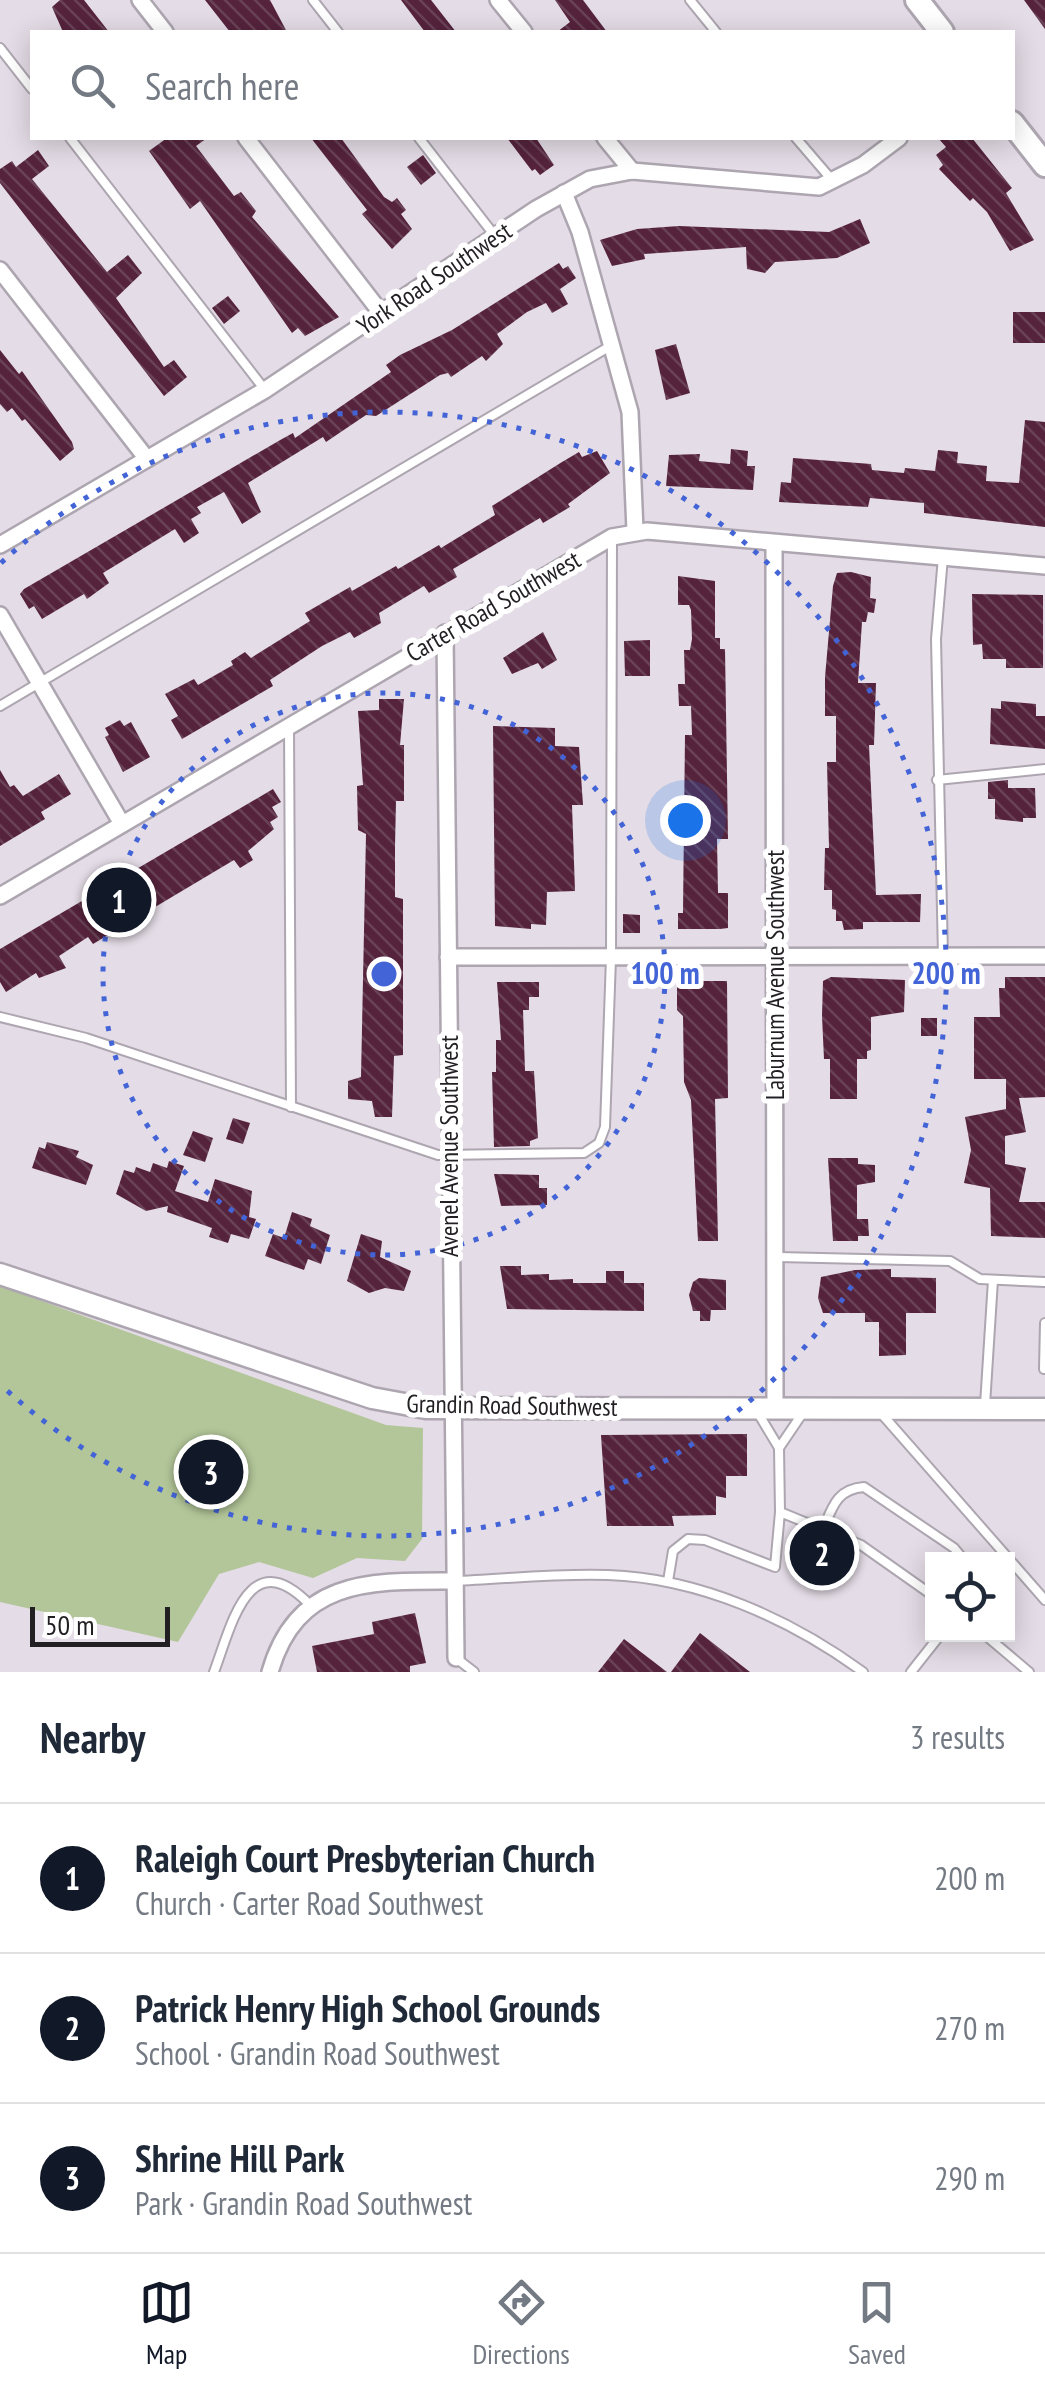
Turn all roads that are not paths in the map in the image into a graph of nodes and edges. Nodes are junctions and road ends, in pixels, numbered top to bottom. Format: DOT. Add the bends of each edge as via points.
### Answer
graph roads {
  1 [pos="140,0"];
  2 [pos="313,0"];
  3 [pos="498,0"];
  4 [pos="690,0"];
  5 [pos="917,0"];
  6 [pos="163,30"];
  7 [pos="336,30"];
  8 [pos="522,30"];
  9 [pos="714,30"];
  10 [pos="940,30"];
  11 [pos="0,48"];
  12 [pos="30,87"];
  13 [pos="1015,127"];
  14 [pos="72,140"];
  15 [pos="248,140"];
  16 [pos="421,140"];
  17 [pos="607,140"];
  18 [pos="798,140"];
  19 [pos="895,140"];
  20 [pos="1045,165"];
  21 [pos="632,171"];
  22 [pos="834,183"];
  23 [pos="564,193"];
  24 [pos="494,236"];
  25 [pos="0,270"];
  26 [pos="382,314"];
  27 [pos="612,345"];
  28 [pos="265,390"];
  29 [pos="147,459"];
  30 [pos="634,531"];
  31 [pos="612,537"];
  32 [pos="774,543"];
  33 [pos="0,545"];
  34 [pos="943,558"];
  35 [pos="1045,566"];
  36 [pos="0,615"];
  37 [pos="446,634"];
  38 [pos="39,684"];
  39 [pos="0,706"];
  40 [pos="288,726"];
  41 [pos="1045,768"];
  42 [pos="937,780"];
  43 [pos="122,824"];
  44 [pos="0,896"];
  45 [pos="944,956"];
  46 [pos="1045,956"];
  47 [pos="448,957"];
  48 [pos="611,958"];
  49 [pos="774,958"];
  50 [pos="0,1016"];
  51 [pos="291,1106"];
  52 [pos="449,1155"];
  53 [pos="778,1257"];
  54 [pos="0,1274"];
  55 [pos="992,1280"];
  56 [pos="1045,1282"];
  57 [pos="1045,1324"];
  58 [pos="1044,1369"];
  59 [pos="765,1407"];
  60 [pos="452,1408"];
  61 [pos="808,1408"];
  62 [pos="877,1408"];
  63 [pos="984,1408"];
  64 [pos="1045,1409"];
  65 [pos="779,1448"];
  66 [pos="780,1512"];
  67 [pos="824,1527"];
  68 [pos="957,1552"];
  69 [pos="454,1581"];
  70 [pos="668,1581"];
  71 [pos="925,1590"];
  72 [pos="1045,1600"];
  73 [pos="311,1606"];
  74 [pos="935,1642"];
  75 [pos="993,1642"];
  76 [pos="455,1665"];
  77 [pos="214,1672"];
  78 [pos="270,1672"];
  79 [pos="474,1672"];
  80 [pos="864,1672"];
  81 [pos="911,1672"];
  82 [pos="1029,1672"];
  1 -- 6 [label="street"];
  2 -- 7 [label="lane"];
  3 -- 8 [label="street"];
  4 -- 9 [label="lane"];
  5 -- 10 [label="main road"];
  11 -- 12 [label="lane"];
  13 -- 20 [label="main road"];
  14 -- 28 [label="lane"];
  15 -- 26 [label="street"];
  16 -- 24 [label="lane"];
  17 -- 21 [label="street"];
  18 -- 22 [label="lane"];
  19 -- 22 [label="street"];
  21 -- 22 [label="street, York Road Southwest"];
  21 -- 23 [label="street, York Road Southwest" via="590,178"];
  23 -- 24 [label="street, York Road Southwest"];
  23 -- 27 [label="street"];
  24 -- 26 [label="street, York Road Southwest"];
  25 -- 29 [label="street"];
  26 -- 28 [label="street, York Road Southwest"];
  27 -- 30 [label="street" via="630,412"];
  27 -- 38 [label="lane"];
  28 -- 29 [label="street, York Road Southwest"];
  29 -- 33 [label="street, York Road Southwest"];
  30 -- 31 [label="street, Carter Road Southwest"];
  30 -- 32 [label="street, Carter Road Southwest"];
  31 -- 37 [label="street, Carter Road Southwest"];
  31 -- 48 [label="lane"];
  32 -- 34 [label="street, Carter Road Southwest"];
  32 -- 49 [label="street, Laburnum Avenue Southwest"];
  34 -- 35 [label="street, Carter Road Southwest"];
  34 -- 42 [label="lane"];
  36 -- 38 [label="street"];
  37 -- 40 [label="street, Carter Road Southwest"];
  37 -- 47 [label="street, Avenel Avenue Southwest"];
  38 -- 39 [label="lane"];
  38 -- 43 [label="street"];
  40 -- 43 [label="street, Carter Road Southwest"];
  40 -- 51 [label="lane"];
  41 -- 42 [label="lane"];
  42 -- 45 [label="lane"];
  43 -- 44 [label="street, Carter Road Southwest"];
  45 -- 46 [label="street"];
  45 -- 49 [label="street"];
  47 -- 48 [label="street"];
  47 -- 52 [label="street, Avenel Avenue Southwest"];
  48 -- 49 [label="street"];
  48 -- 52 [label="lane" via="599,1143 584,1153"];
  49 -- 53 [label="street, Laburnum Avenue Southwest"];
  50 -- 51 [label="lane"];
  51 -- 52 [label="lane"];
  52 -- 60 [label="street, Avenel Avenue Southwest"];
  53 -- 55 [label="lane" via="950,1261"];
  53 -- 59 [label="street, Laburnum Avenue Southwest"];
  54 -- 60 [label="street, Grandin Road Southwest" via="372,1398"];
  55 -- 56 [label="lane"];
  55 -- 63 [label="lane"];
  57 -- 58 [label="lane"];
  59 -- 60 [label="street, Grandin Road Southwest"];
  59 -- 61 [label="street, Grandin Road Southwest"];
  59 -- 65 [label="lane"];
  60 -- 69 [label="street, Avenel Avenue Southwest"];
  61 -- 62 [label="street, Grandin Road Southwest"];
  61 -- 65 [label="lane"];
  62 -- 63 [label="street, Grandin Road Southwest"];
  62 -- 72 [label="lane"];
  63 -- 64 [label="street, Grandin Road Southwest"];
  65 -- 66 [label="lane"];
  66 -- 67 [label="lane"];
  66 -- 70 [label="lane" via="775,1568 688,1539 673,1550"];
  67 -- 68 [label="lane" via="836,1498 864,1487"];
  67 -- 71 [label="lane"];
  69 -- 70 [label="lane" via="608,1575"];
  69 -- 73 [label="street" via="356,1584"];
  69 -- 76 [label="street, Avenel Avenue Southwest"];
  70 -- 80 [label="lane" via="804,1633"];
  73 -- 77 [label="lane" via="287,1585 254,1587 241,1600"];
  73 -- 78 [label="street" via="282,1642"];
  74 -- 81 [label="lane"];
  75 -- 82 [label="lane"];
  76 -- 79 [label="lane"];
}
